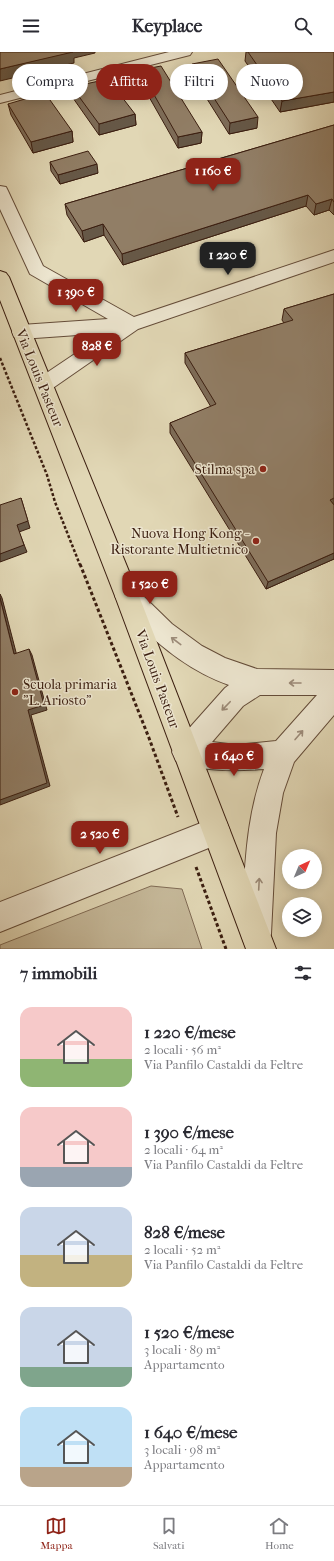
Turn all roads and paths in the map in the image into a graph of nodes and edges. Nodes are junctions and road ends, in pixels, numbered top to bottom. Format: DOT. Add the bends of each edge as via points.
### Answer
graph roads {
  1 [pos="185,52"];
  2 [pos="0,99"];
  3 [pos="0,191"];
  4 [pos="334,256"];
  5 [pos="0,277"];
  6 [pos="132,324"];
  7 [pos="22,332"];
  8 [pos="0,358"];
  9 [pos="44,385"];
  10 [pos="127,596"];
  11 [pos="257,682"];
  12 [pos="334,683"];
  13 [pos="334,695"];
  14 [pos="185,752"];
  15 [pos="283,754"];
  16 [pos="216,831"];
  17 [pos="187,843"];
  18 [pos="0,917"];
  19 [pos="258,943"];
  20 [pos="226,949"];
  1 -- 2 [label="street"];
  3 -- 6 [label="street" via="36,270"];
  4 -- 6 [label="street"];
  5 -- 7 [label="main road, Via Louis Pasteur"];
  6 -- 7 [label="street"];
  6 -- 9 [label="street"];
  7 -- 9 [label="main road, Via Louis Pasteur"];
  8 -- 17 [label="path" via="149,738"];
  9 -- 10 [label="main road, Via Louis Pasteur"];
  11 -- 10 [label="street, one-way" via="219,670 193,655 163,632"];
  10 -- 14 [label="main road, Via Louis Pasteur"];
  12 -- 11 [label="street, one-way"];
  11 -- 14 [label="street, one-way" via="234,698"];
  15 -- 13 [label="street, one-way"];
  14 -- 15 [label="street" via="236,758"];
  14 -- 16 [label="main road, Via Louis Pasteur"];
  19 -- 15 [label="street, one-way" via="262,833 269,793"];
  16 -- 17 [label="street"];
  16 -- 19 [label="main road, Via Louis Pasteur"];
  17 -- 18 [label="street"];
  17 -- 20 [label="path"];
}
